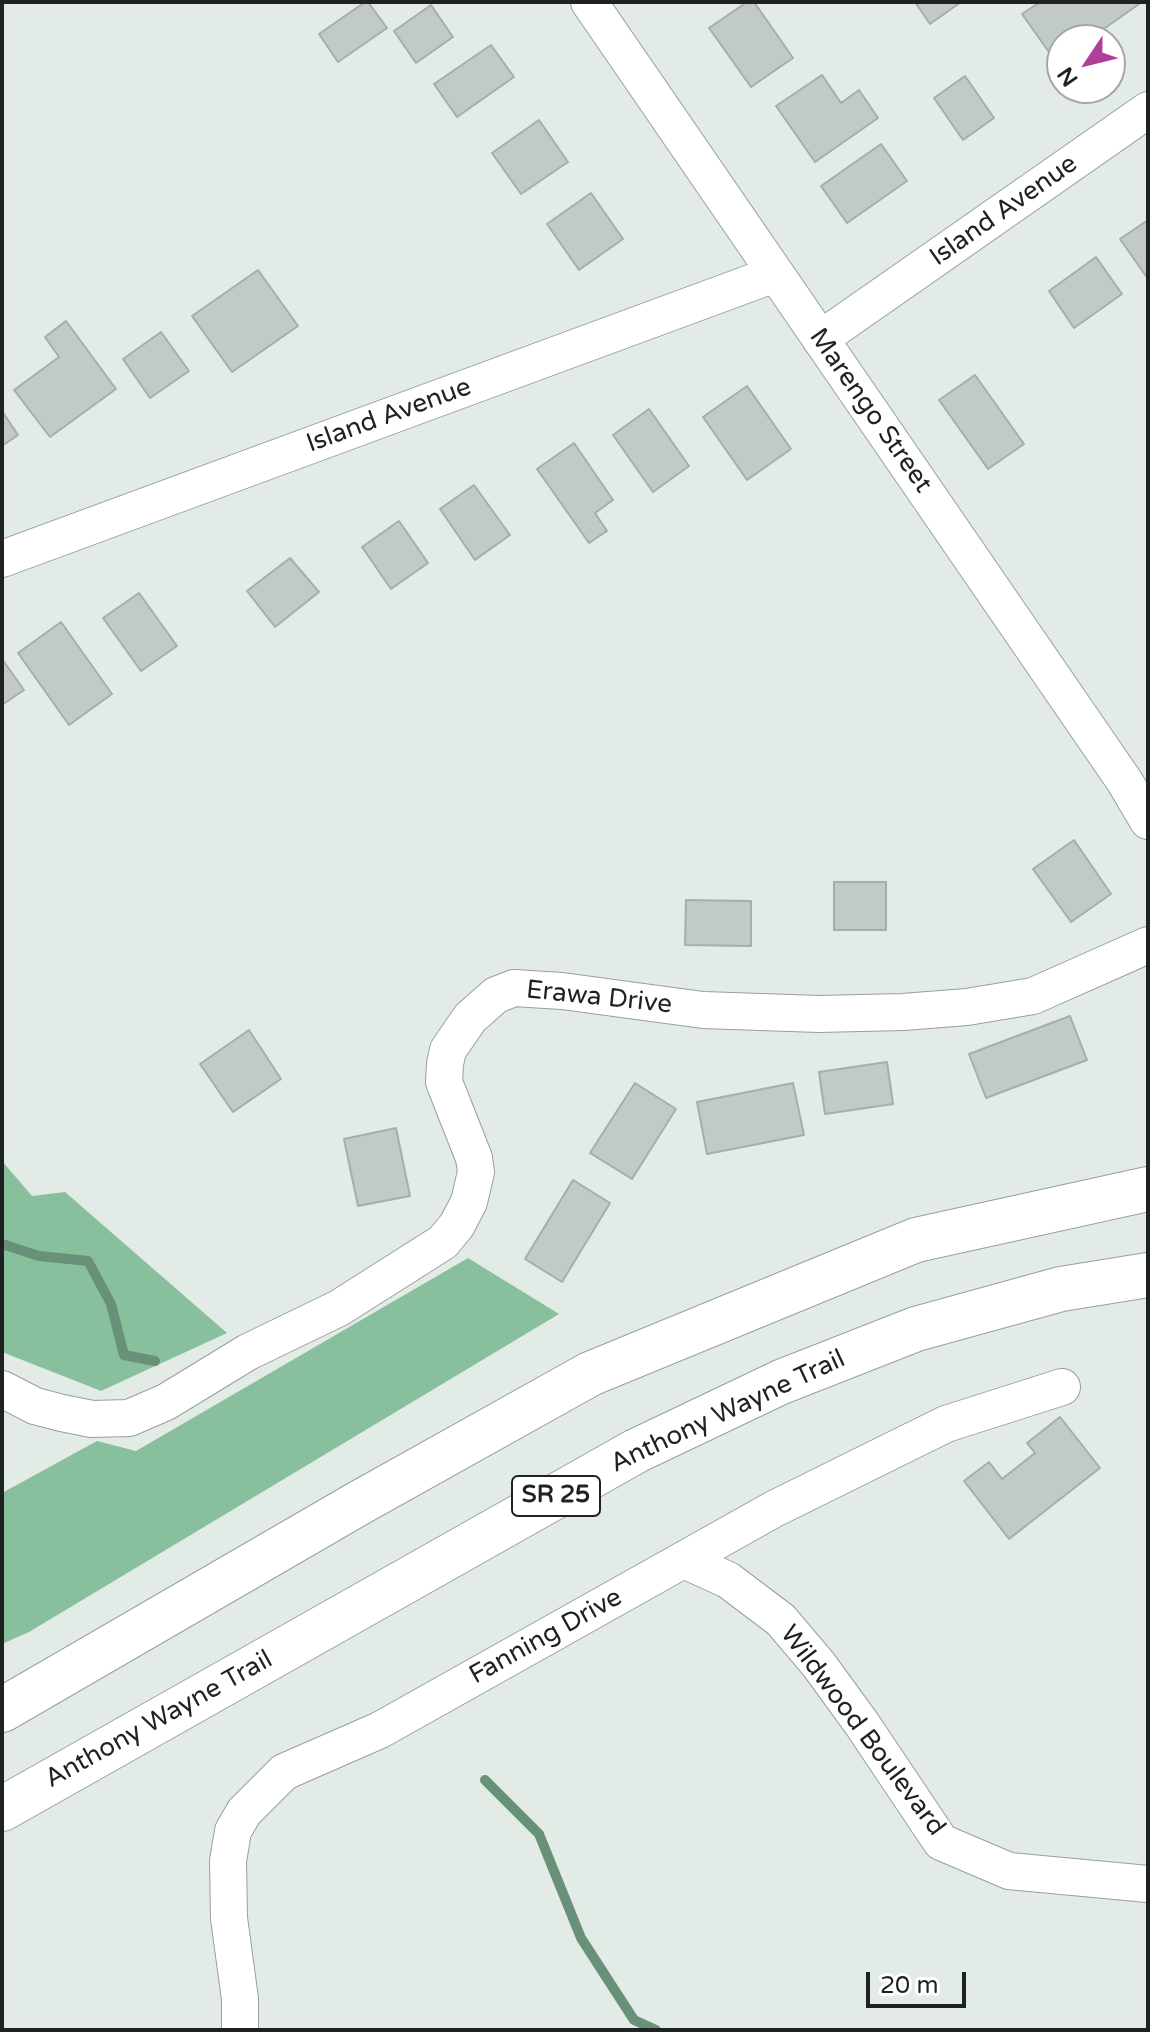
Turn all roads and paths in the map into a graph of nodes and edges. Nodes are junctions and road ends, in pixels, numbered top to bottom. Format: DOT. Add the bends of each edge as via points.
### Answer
graph roads {
  1 [pos="589,2"];
  2 [pos="1148,110"];
  3 [pos="775,274"];
  4 [pos="820,339"];
  5 [pos="2,559"];
  6 [pos="1148,821"];
  7 [pos="1148,945"];
  8 [pos="1148,1189"];
  9 [pos="1148,1275"];
  10 [pos="1062,1387"];
  11 [pos="2,1389"];
  12 [pos="684,1560"];
  13 [pos="2,1710"];
  14 [pos="2,1809"];
  15 [pos="1148,1884"];
  16 [pos="240,2030"];
  1 -- 3 [label="street, Marengo Street"];
  2 -- 4 [label="street, Island Avenue"];
  3 -- 4 [label="street, Marengo Street"];
  3 -- 5 [label="street, Island Avenue"];
  4 -- 6 [label="street, Marengo Street"];
  7 -- 11 [label="street, Erawa Drive" via="1033,996 967,1007 819,1014 703,1010 514,988 496,995 470,1018 448,1050 444,1082 476,1172 469,1202 443,1242 339,1308 129,1418 62,1413"];
  8 -- 13 [label="highway" via="916,1240 590,1374"];
  9 -- 14 [label="highway, Anthony Wayne Trail / SR 25" via="1061,1289 916,1329 781,1382 636,1451"];
  10 -- 12 [label="street, Fanning Drive" via="946,1424"];
  12 -- 15 [label="street, Wildwood Boulevard" via="728,1580 781,1620 862,1724 941,1842 1009,1871"];
  12 -- 16 [label="street, Fanning Drive" via="380,1730 284,1772 244,1812 233,1831 227,1888"];
}
